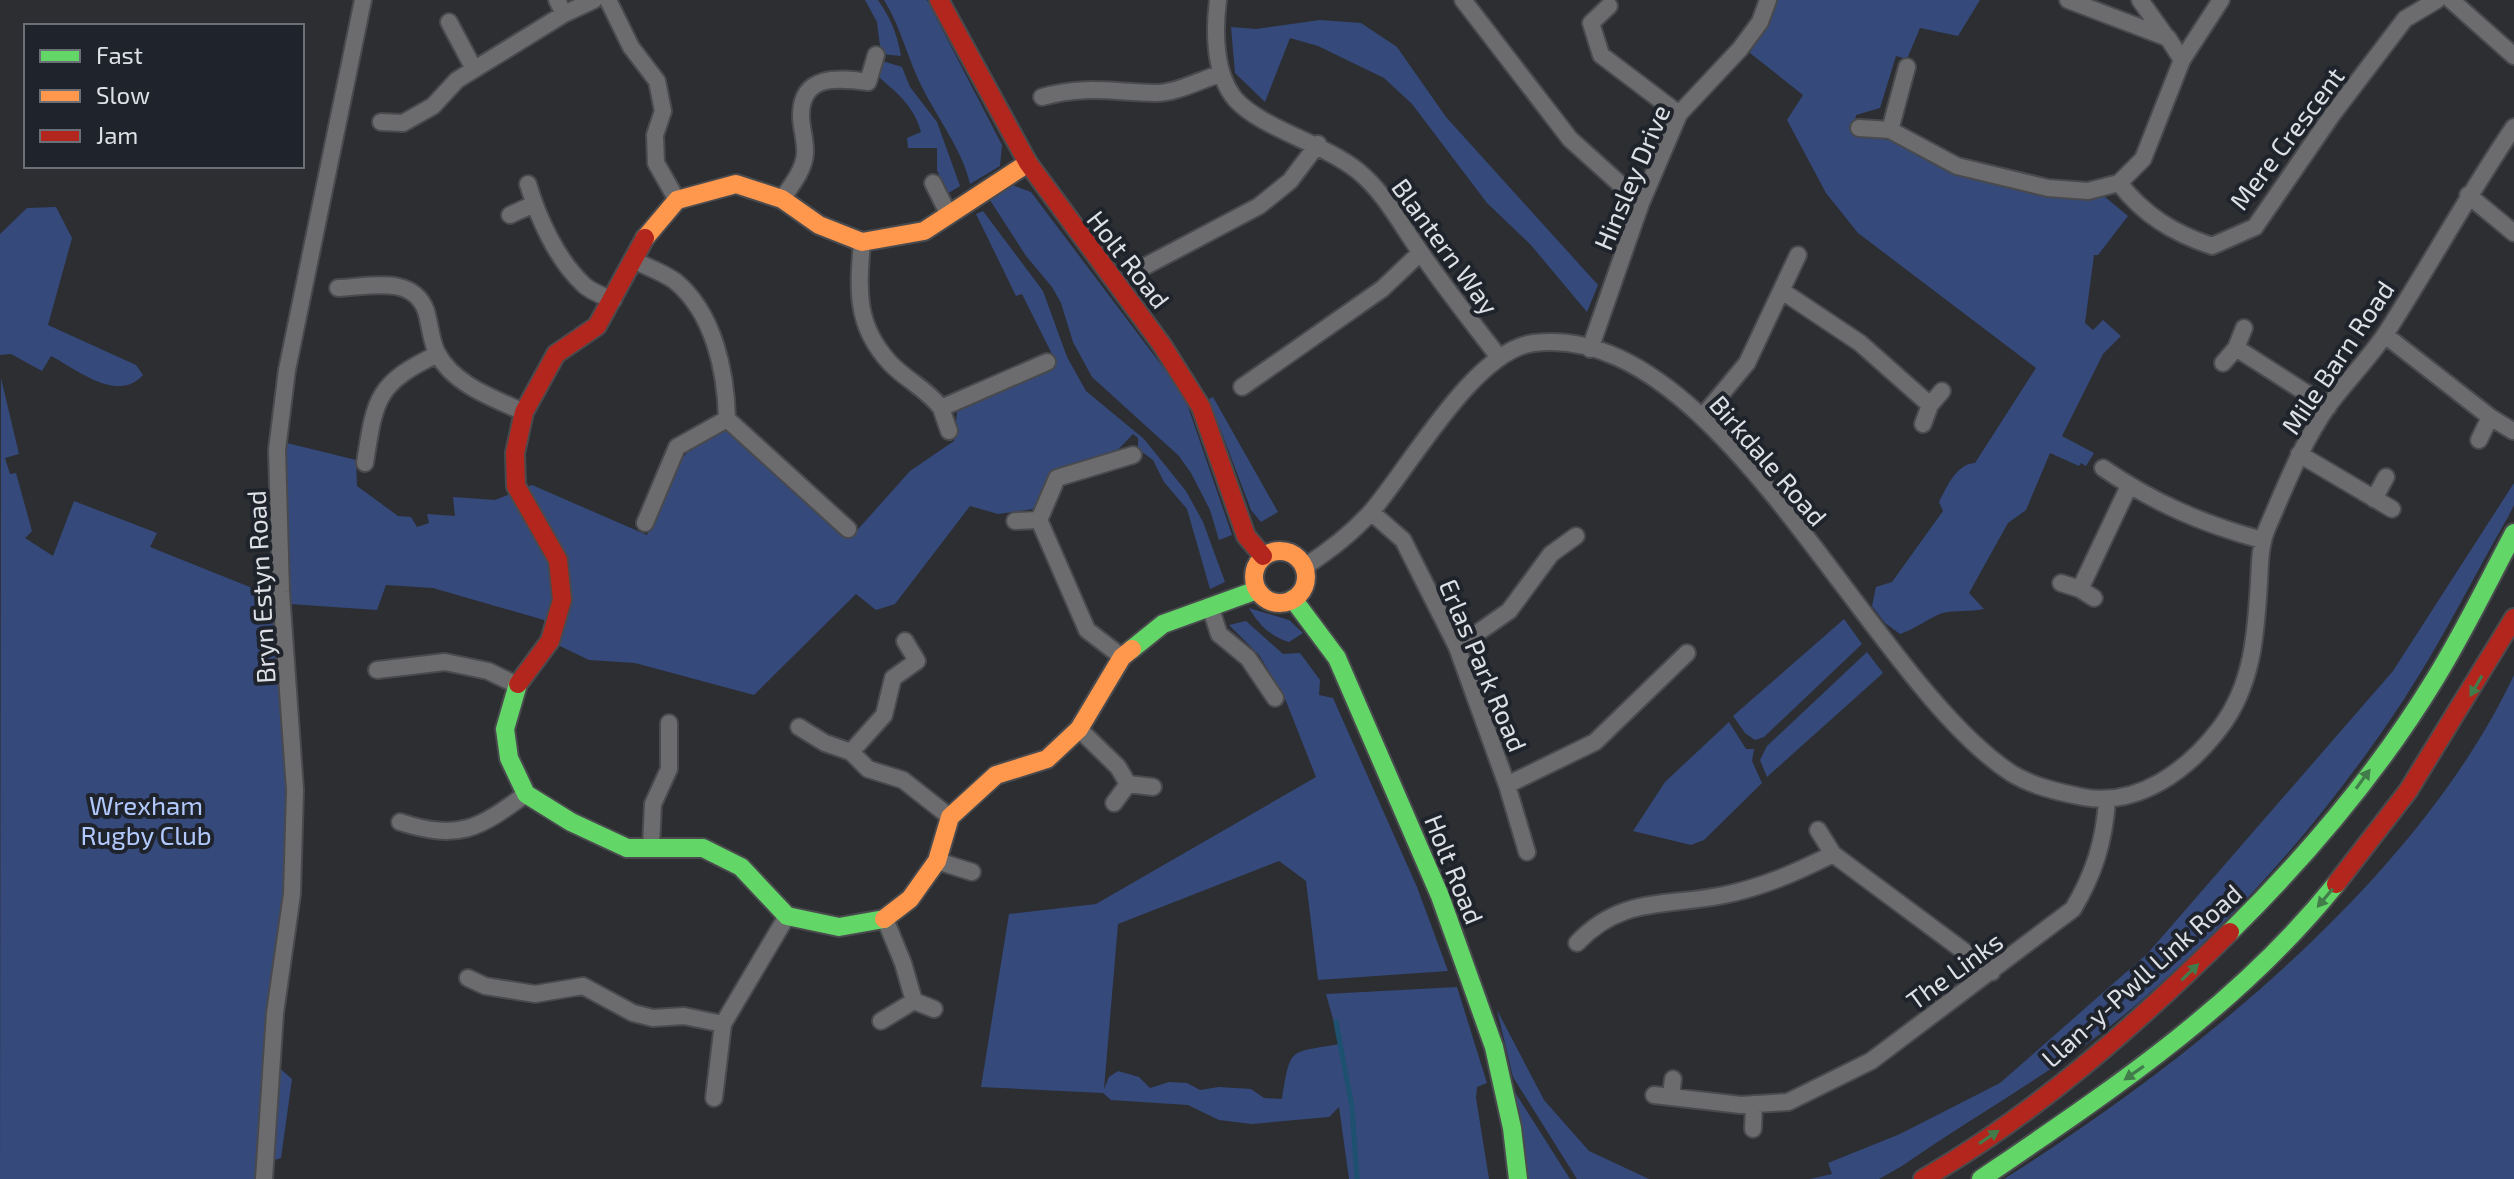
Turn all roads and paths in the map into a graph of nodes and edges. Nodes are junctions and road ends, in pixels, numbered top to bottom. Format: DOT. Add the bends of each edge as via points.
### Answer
graph roads {
  1 [pos="363,0"];
  2 [pos="594,0"];
  3 [pos="608,0"];
  4 [pos="939,0"];
  5 [pos="1218,0"];
  6 [pos="1463,0"];
  7 [pos="1768,0"];
  8 [pos="2068,0"];
  9 [pos="2140,0"];
  10 [pos="2221,0"];
  11 [pos="2437,0"];
  12 [pos="2451,0"];
  13 [pos="1609,6"];
  14 [pos="561,7"];
  15 [pos="449,22"];
  16 [pos="2168,38"];
  17 [pos="876,55"];
  18 [pos="2514,56"];
  19 [pos="2182,60"];
  20 [pos="1907,67"];
  21 [pos="474,69"];
  22 [pos="1220,74"];
  23 [pos="1064,91"];
  24 [pos="1042,97"];
  25 [pos="1066,110"];
  26 [pos="1679,114"];
  27 [pos="381,122"];
  28 [pos="2514,127"];
  29 [pos="1859,128"];
  30 [pos="1890,130"];
  31 [pos="1318,144"];
  32 [pos="1028,163"];
  33 [pos="933,183"];
  34 [pos="2119,183"];
  35 [pos="528,184"];
  36 [pos="2468,195"];
  37 [pos="782,199"];
  38 [pos="677,200"];
  39 [pos="1641,203"];
  40 [pos="534,204"];
  41 [pos="510,215"];
  42 [pos="949,215"];
  43 [pos="2514,233"];
  44 [pos="862,242"];
  45 [pos="1420,253"];
  46 [pos="1798,255"];
  47 [pos="635,261"];
  48 [pos="1140,269"];
  49 [pos="338,288"];
  50 [pos="1782,291"];
  51 [pos="613,300"];
  52 [pos="2244,328"];
  53 [pos="2385,335"];
  54 [pos="2236,348"];
  55 [pos="1590,349"];
  56 [pos="438,354"];
  57 [pos="1498,356"];
  58 [pos="1047,362"];
  59 [pos="2223,363"];
  60 [pos="1242,387"];
  61 [pos="1942,391"];
  62 [pos="1930,405"];
  63 [pos="2328,407"];
  64 [pos="941,408"];
  65 [pos="524,412"];
  66 [pos="1703,416"];
  67 [pos="2490,417"];
  68 [pos="727,419"];
  69 [pos="1923,424"];
  70 [pos="949,431"];
  71 [pos="2513,431"];
  72 [pos="2479,440"];
  73 [pos="2299,454"];
  74 [pos="1133,455"];
  75 [pos="365,463"];
  76 [pos="2103,468"];
  77 [pos="2386,477"];
  78 [pos="2129,486"];
  79 [pos="2374,499"];
  80 [pos="2392,509"];
  81 [pos="1371,512"];
  82 [pos="1039,520"];
  83 [pos="1015,521"];
  84 [pos="645,523"];
  85 [pos="848,529"];
  86 [pos="2514,533"];
  87 [pos="1576,536"];
  88 [pos="2262,540"];
  89 [pos="1263,556"];
  90 [pos="1304,567"];
  91 [pos="2061,583"];
  92 [pos="1257,590"];
  93 [pos="1293,599"];
  94 [pos="1211,609"];
  95 [pos="2514,618"];
  96 [pos="1881,637"];
  97 [pos="905,641"];
  98 [pos="1457,647"];
  99 [pos="1687,653"];
  100 [pos="934,655"];
  101 [pos="1122,657"];
  102 [pos="917,661"];
  103 [pos="377,670"];
  104 [pos="517,685"];
  105 [pos="1275,698"];
  106 [pos="669,723"];
  107 [pos="799,727"];
  108 [pos="1079,729"];
  109 [pos="851,752"];
  110 [pos="1128,784"];
  111 [pos="1507,785"];
  112 [pos="1153,787"];
  113 [pos="526,794"];
  114 [pos="2107,801"];
  115 [pos="1114,803"];
  116 [pos="950,817"];
  117 [pos="400,822"];
  118 [pos="1818,830"];
  119 [pos="651,847"];
  120 [pos="1527,852"];
  121 [pos="1833,854"];
  122 [pos="937,861"];
  123 [pos="972,872"];
  124 [pos="787,916"];
  125 [pos="885,919"];
  126 [pos="1577,943"];
  127 [pos="1992,972"];
  128 [pos="468,978"];
  129 [pos="914,1001"];
  130 [pos="934,1009"];
  131 [pos="881,1021"];
  132 [pos="723,1024"];
  133 [pos="1666,1090"];
  134 [pos="714,1098"];
  135 [pos="1754,1104"];
  136 [pos="1753,1129"];
  137 [pos="264,1179"];
  138 [pos="1518,1179"];
  139 [pos="1923,1179"];
  140 [pos="1981,1179"];
  1 -- 137 [label="street, Bryn Estyn Road" via="287,370 277,450 295,790 292,894 275,1013"];
  2 -- 14 [label="street"];
  3 -- 38 [label="street" via="631,47 657,81 663,111 655,135 656,163"];
  4 -- 32 [label="main road, Holt Road"];
  5 -- 22 [label="street"];
  6 -- 39 [label="street" via="1570,139"];
  7 -- 26 [label="street, Hinsley Drive" via="1740,49"];
  8 -- 16 [label="street"];
  9 -- 16 [label="street"];
  10 -- 19 [label="street"];
  11 -- 34 [label="street, Mere Crescent" via="2405,19 2255,227 2212,246 2184,237 2140,209"];
  12 -- 18 [label="street"];
  13 -- 26 [label="street" via="1591,23 1601,55"];
  14 -- 21 [label="street"];
  15 -- 21 [label="street"];
  16 -- 19 [label="street"];
  17 -- 37 [label="street" via="876,86 832,77 804,99 805,156"];
  19 -- 34 [label="street" via="2143,159"];
  20 -- 30 [label="street"];
  21 -- 27 [label="street" via="404,128"];
  22 -- 23 [label="street" via="1157,94 1105,88"];
  22 -- 31 [label="street, Blantern Way" via="1236,100 1257,116"];
  23 -- 24 [label="street"];
  23 -- 25 [label="street"];
  26 -- 39 [label="street, Hinsley Drive"];
  28 -- 36 [label="street, Mile Barn Road"];
  29 -- 30 [label="street"];
  30 -- 34 [label="street" via="1957,166 2048,188 2088,191"];
  31 -- 45 [label="street, Blantern Way" via="1359,171 1389,204"];
  31 -- 48 [label="street" via="1290,181 1259,206"];
  32 -- 42 [label="main road"];
  32 -- 89 [label="main road, Holt Road" via="1162,345 1201,407 1246,536"];
  33 -- 42 [label="street"];
  35 -- 40 [label="street"];
  36 -- 43 [label="street"];
  36 -- 53 [label="street, Mile Barn Road"];
  37 -- 38 [label="main road" via="736,184"];
  37 -- 44 [label="main road" via="819,225"];
  38 -- 47 [label="main road" via="652,226"];
  39 -- 55 [label="street, Hinsley Drive"];
  40 -- 41 [label="street"];
  40 -- 51 [label="street" via="558,251 585,286"];
  42 -- 44 [label="main road" via="924,231"];
  44 -- 64 [label="street" via="858,287 863,323 890,363"];
  45 -- 57 [label="street, Blantern Way"];
  45 -- 60 [label="street" via="1262,383"];
  46 -- 50 [label="street"];
  47 -- 51 [label="main road"];
  47 -- 68 [label="street" via="674,280 697,305 726,385"];
  49 -- 56 [label="street" via="364,294 396,284 413,292 424,307"];
  50 -- 62 [label="street" via="1860,343"];
  50 -- 66 [label="street" via="1747,363"];
  51 -- 65 [label="main road" via="597,326 556,354"];
  52 -- 54 [label="street"];
  53 -- 63 [label="street, Mile Barn Road"];
  53 -- 67 [label="street"];
  54 -- 59 [label="street"];
  54 -- 63 [label="street"];
  55 -- 57 [label="street, Birkdale Road" via="1530,343"];
  55 -- 66 [label="street, Birkdale Road" via="1664,385"];
  56 -- 65 [label="street" via="470,388"];
  56 -- 75 [label="street" via="388,383 378,397 361,433"];
  57 -- 81 [label="street, Birkdale Road" via="1475,377"];
  58 -- 64 [label="street"];
  61 -- 62 [label="street"];
  62 -- 69 [label="street"];
  63 -- 73 [label="street, Mile Barn Road"];
  64 -- 70 [label="street"];
  65 -- 104 [label="main road" via="515,453 516,486 558,560 562,600 550,641"];
  66 -- 96 [label="street, Birkdale Road" via="1780,502"];
  67 -- 71 [label="street"];
  67 -- 72 [label="street"];
  68 -- 84 [label="street" via="677,447"];
  68 -- 85 [label="street"];
  73 -- 79 [label="street"];
  73 -- 88 [label="street, Mile Barn Road"];
  74 -- 82 [label="street" via="1057,478"];
  76 -- 78 [label="street"];
  77 -- 79 [label="street"];
  78 -- 88 [label="street" via="2204,525"];
  78 -- 91 [label="street" via="2087,593"];
  79 -- 80 [label="street"];
  81 -- 90 [label="street, Birkdale Road" via="1335,547"];
  81 -- 98 [label="street, Erlas Park Road" via="1403,540"];
  82 -- 83 [label="street"];
  82 -- 101 [label="street" via="1087,630"];
  139 -- 86 [label="main road, Llan-y-Pwll Link Road, one-way" via="2024,1113 2179,982 2255,908 2333,821 2424,697"];
  87 -- 98 [label="street" via="1551,554 1509,611"];
  88 -- 114 [label="street, Mile Barn Road" via="2246,684 2220,728 2146,792"];
  89 -- 90 [label="main road" via="1286,551"];
  89 -- 92 [label="main road" via="1253,576"];
  90 -- 93 [label="main road" via="1303,588"];
  92 -- 93 [label="main road" via="1277,603"];
  92 -- 94 [label="main road"];
  93 -- 138 [label="main road, Holt Road" via="1337,658 1440,896 1494,1047"];
  94 -- 101 [label="main road" via="1163,624"];
  94 -- 105 [label="street" via="1219,634 1248,658"];
  95 -- 140 [label="main road, one-way" via="2416,780 2313,913 2182,1039"];
  96 -- 114 [label="street, Mile Barn Road" via="1969,740 2014,775 2055,792"];
  97 -- 102 [label="street"];
  98 -- 111 [label="street, Erlas Park Road"];
  99 -- 111 [label="street" via="1595,742"];
  100 -- 102 [label="street"];
  101 -- 108 [label="main road"];
  102 -- 109 [label="street" via="893,678 884,715"];
  103 -- 104 [label="street" via="445,662 488,671"];
  104 -- 113 [label="main road" via="505,729 509,758"];
  106 -- 119 [label="street" via="669,769 653,804"];
  107 -- 109 [label="street"];
  108 -- 110 [label="street"];
  108 -- 116 [label="main road" via="1047,759 996,775"];
  109 -- 116 [label="street" via="868,769 903,780"];
  110 -- 112 [label="street"];
  110 -- 115 [label="street"];
  111 -- 120 [label="street, Erlas Park Road"];
  113 -- 117 [label="street" via="492,819 463,830 435,833"];
  113 -- 119 [label="main road" via="627,848"];
  114 -- 127 [label="street, The Links" via="2104,840 2090,881 2073,909"];
  116 -- 122 [label="main road"];
  118 -- 121 [label="street"];
  119 -- 124 [label="main road" via="703,848 741,867"];
  121 -- 126 [label="street" via="1778,881 1690,902 1624,910 1594,925"];
  121 -- 127 [label="street"];
  122 -- 123 [label="street"];
  122 -- 125 [label="main road" via="910,899"];
  124 -- 125 [label="main road" via="839,927"];
  124 -- 132 [label="street"];
  125 -- 129 [label="street"];
  127 -- 135 [label="street, The Links" via="1871,1061 1788,1102"];
  128 -- 132 [label="street" via="535,994 583,986 633,1013"];
  129 -- 130 [label="street"];
  129 -- 131 [label="street"];
  132 -- 134 [label="street"];
  133 -- 135 [label="street, The Links"];
  135 -- 136 [label="street"];
}
